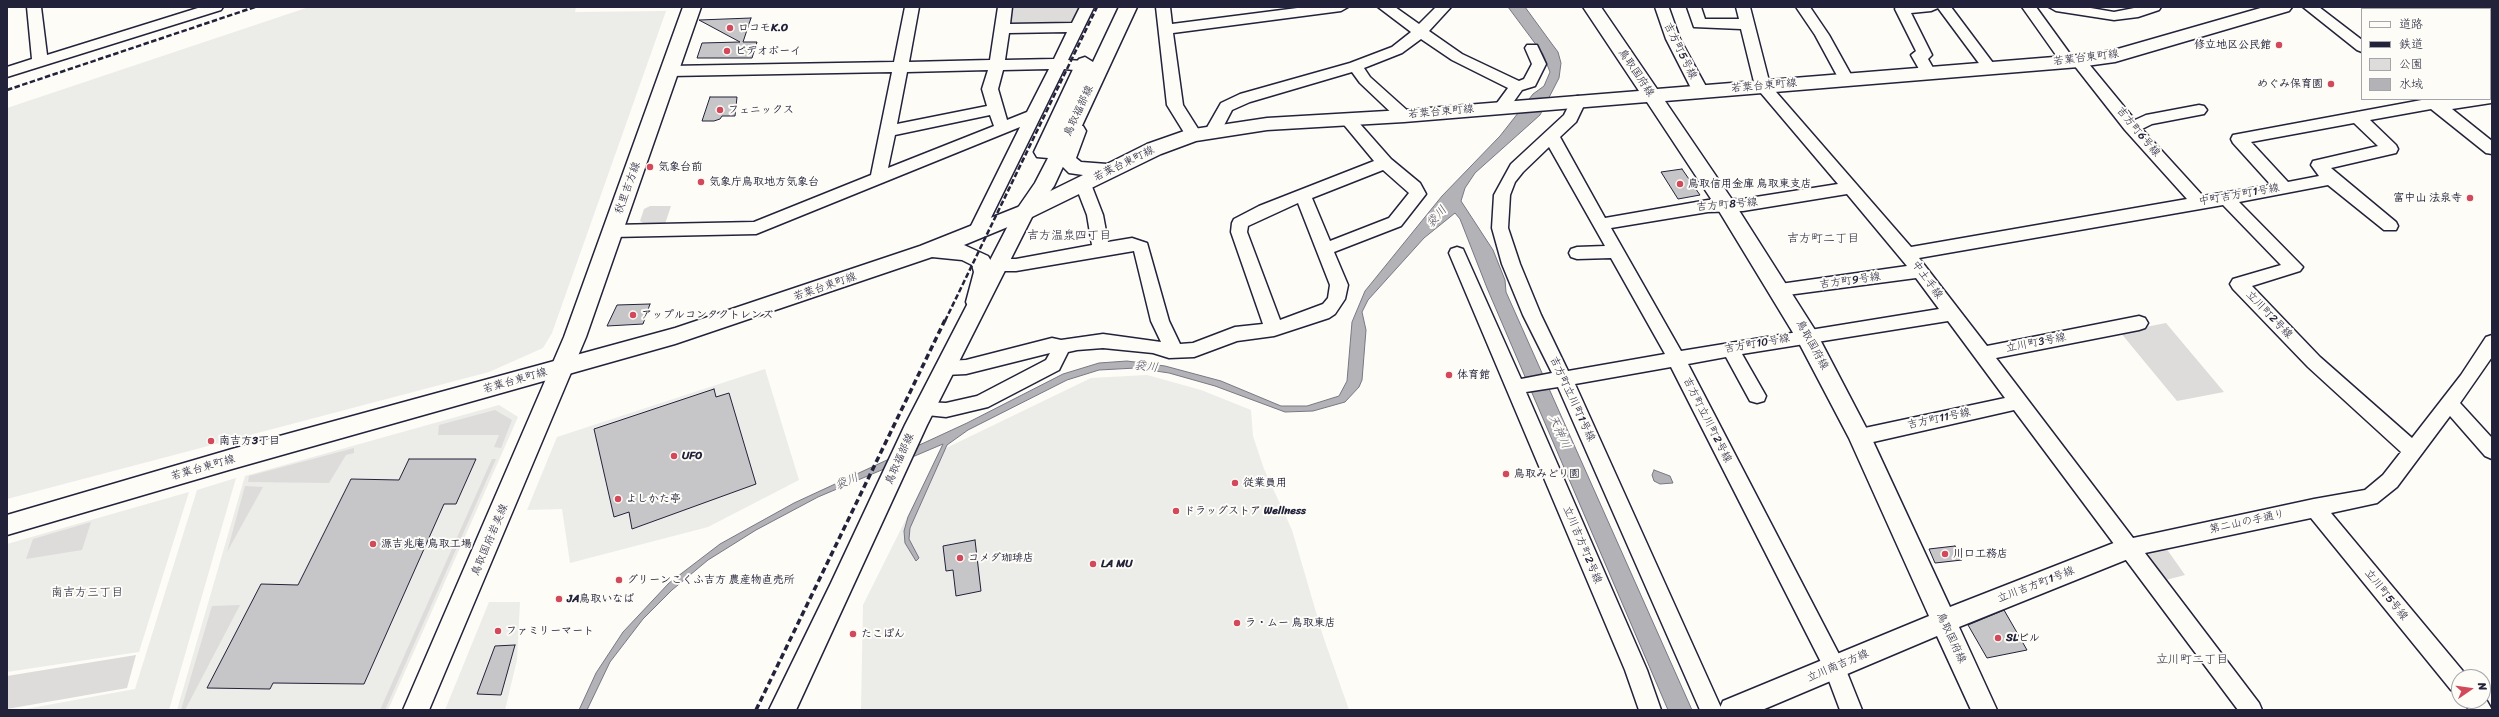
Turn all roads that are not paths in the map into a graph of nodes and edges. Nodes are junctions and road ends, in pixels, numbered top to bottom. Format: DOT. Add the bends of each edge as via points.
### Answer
graph roads {
  1 [pos="34,7"];
  2 [pos="216,7"];
  3 [pos="692,7"];
  4 [pos="912,7"];
  5 [pos="1005,7"];
  6 [pos="1087,7"];
  7 [pos="1113,7"];
  8 [pos="1128,7"];
  9 [pos="1163,7"];
  10 [pos="1341,7"];
  11 [pos="1385,7"];
  12 [pos="1444,7"];
  13 [pos="1592,7"];
  14 [pos="1694,7"];
  15 [pos="1803,7"];
  16 [pos="1930,7"];
  17 [pos="1944,7"];
  18 [pos="2029,7"];
  19 [pos="2056,7"];
  20 [pos="2154,7"];
  21 [pos="2283,7"];
  22 [pos="2310,7"];
  23 [pos="1662,8"];
  24 [pos="1280,11"];
  25 [pos="1744,15"];
  26 [pos="1077,27"];
  27 [pos="1002,29"];
  28 [pos="1165,29"];
  29 [pos="1419,32"];
  30 [pos="2361,46"];
  31 [pos="1532,48"];
  32 [pos="2073,61"];
  33 [pos="40,62"];
  34 [pos="1058,64"];
  35 [pos="997,65"];
  36 [pos="1084,66"];
  37 [pos="1355,66"];
  38 [pos="900,67"];
  39 [pos="1990,68"];
  40 [pos="670,71"];
  41 [pos="7,72"];
  42 [pos="1928,73"];
  43 [pos="1846,80"];
  44 [pos="1517,86"];
  45 [pos="1763,86"];
  46 [pos="1701,92"];
  47 [pos="1652,96"];
  48 [pos="2479,100"];
  49 [pos="2432,101"];
  50 [pos="1573,102"];
  51 [pos="1507,107"];
  52 [pos="996,109"];
  53 [pos="2199,110"];
  54 [pos="1078,113"];
  55 [pos="1033,116"];
  56 [pos="1404,116"];
  57 [pos="2357,117"];
  58 [pos="1348,120"];
  59 [pos="2131,126"];
  60 [pos="1002,128"];
  61 [pos="888,131"];
  62 [pos="1213,131"];
  63 [pos="1194,135"];
  64 [pos="1551,136"];
  65 [pos="2492,149"];
  66 [pos="1385,162"];
  67 [pos="1109,171"];
  68 [pos="878,179"];
  69 [pos="2331,179"];
  70 [pos="1083,184"];
  71 [pos="1851,188"];
  72 [pos="2284,188"];
  73 [pos="1303,195"];
  74 [pos="2226,198"];
  75 [pos="2199,202"];
  76 [pos="1726,206"];
  77 [pos="1025,212"];
  78 [pos="1602,224"];
  79 [pos="2390,226"];
  80 [pos="612,231"];
  81 [pos="976,232"];
  82 [pos="1326,249"];
  83 [pos="1101,250"];
  84 [pos="927,251"];
  85 [pos="1618,252"];
  86 [pos="1457,253"];
  87 [pos="1577,253"];
  88 [pos="1907,254"];
  89 [pos="998,265"];
  90 [pos="1920,272"];
  91 [pos="1780,290"];
  92 [pos="974,314"];
  93 [pos="1952,314"];
  94 [pos="2139,323"];
  95 [pos="1274,330"];
  96 [pos="1807,336"];
  97 [pos="2492,342"];
  98 [pos="1062,347"];
  99 [pos="1730,349"];
  100 [pos="1175,350"];
  101 [pos="1982,354"];
  102 [pos="1676,358"];
  103 [pos="561,368"];
  104 [pos="945,368"];
  105 [pos="1560,379"];
  106 [pos="1518,387"];
  107 [pos="1756,396"];
  108 [pos="2018,402"];
  109 [pos="2449,403"];
  110 [pos="920,417"];
  111 [pos="1860,437"];
  112 [pos="2413,450"];
  113 [pos="2492,451"];
  114 [pos="2314,507"];
  115 [pos="7,525"];
  116 [pos="2129,548"];
  117 [pos="1944,621"];
  118 [pos="1834,667"];
  119 [pos="2451,673"];
  120 [pos="416,710"];
  121 [pos="782,710"];
  122 [pos="1650,710"];
  123 [pos="1711,710"];
  124 [pos="1732,710"];
  125 [pos="1851,710"];
  126 [pos="1984,710"];
  127 [pos="2251,710"];
  1 -- 33 [label="street"];
  2 -- 33 [label="street"];
  3 -- 40 [label="main road, 秋里吉方線"];
  4 -- 38 [label="street"];
  5 -- 27 [label="street"];
  6 -- 26 [label="street"];
  7 -- 36 [label="main road, 鳥取福部線"];
  8 -- 54 [label="main road, 鳥取福部線"];
  9 -- 28 [label="street"];
  10 -- 24 [label="street"];
  11 -- 29 [label="street"];
  12 -- 29 [label="street"];
  13 -- 47 [label="main road, 鳥取国府線"];
  14 -- 25 [label="street" via="1699,24"];
  15 -- 43 [label="street" via="1822,35"];
  16 -- 42 [label="street" via="1902,9 1925,55 1918,55"];
  17 -- 39 [label="street"];
  18 -- 32 [label="street, 吉方町6号線"];
  19 -- 20 [label="street" via="2114,16 2133,14"];
  21 -- 32 [label="main road, 若葉台東町線" via="2116,56"];
  22 -- 30 [label="street"];
  23 -- 46 [label="street, 吉方町5号線" via="1673,39"];
  24 -- 28 [label="street"];
  25 -- 45 [label="street, 中土手線"];
  26 -- 27 [label="street"];
  26 -- 34 [label="street"];
  27 -- 35 [label="street"];
  28 -- 63 [label="street" via="1175,105"];
  29 -- 37 [label="street" via="1397,50"];
  29 -- 44 [label="street" via="1457,57"];
  31 -- 44 [label="street" via="1539,64 1530,83"];
  32 -- 39 [label="main road, 若葉台東町線"];
  32 -- 59 [label="street, 吉方町6号線"];
  33 -- 41 [label="street"];
  34 -- 35 [label="street"];
  34 -- 36 [label="street"];
  34 -- 55 [label="street"];
  35 -- 38 [label="street"];
  35 -- 52 [label="street" via="990,89"];
  36 -- 77 [label="main road, 鳥取福部線" via="1030,184"];
  37 -- 56 [label="street" via="1365,80"];
  37 -- 62 [label="street" via="1245,98 1226,107"];
  38 -- 40 [label="street"];
  38 -- 61 [label="street"];
  39 -- 42 [label="main road, 若葉台東町線"];
  40 -- 80 [label="main road, 秋里吉方線"];
  42 -- 43 [label="main road, 若葉台東町線"];
  43 -- 45 [label="main road, 若葉台東町線"];
  44 -- 51 [label="street"];
  45 -- 46 [label="main road, 若葉台東町線"];
  45 -- 71 [label="street, 中土手線"];
  46 -- 47 [label="main road, 若葉台東町線"];
  47 -- 50 [label="main road, 若葉台東町線"];
  47 -- 76 [label="main road, 鳥取国府線"];
  48 -- 49 [label="street, 中町吉方町1号線" via="2445,105"];
  49 -- 57 [label="street, 中町吉方町1号線"];
  49 -- 65 [label="street"];
  50 -- 51 [label="main road, 若葉台東町線"];
  50 -- 64 [label="street, 吉方町立川町1号線" via="1571,118"];
  51 -- 56 [label="main road, 若葉台東町線"];
  52 -- 60 [label="street"];
  52 -- 61 [label="street"];
  53 -- 59 [label="street" via="2146,120 2145,123"];
  54 -- 67 [label="main road" via="1075,135 1066,160 1076,168"];
  54 -- 77 [label="main road, 鳥取福部線" via="1044,186"];
  55 -- 60 [label="street"];
  55 -- 81 [label="street"];
  56 -- 58 [label="main road, 若葉台東町線"];
  57 -- 69 [label="street" via="2390,149 2319,165"];
  57 -- 72 [label="street, 中町吉方町1号線" via="2239,139"];
  58 -- 62 [label="main road, 若葉台東町線" via="1267,124"];
  58 -- 66 [label="street"];
  59 -- 75 [label="street, 吉方町6号線"];
  60 -- 68 [label="street"];
  61 -- 68 [label="street"];
  62 -- 63 [label="main road, 若葉台東町線"];
  63 -- 67 [label="main road, 若葉台東町線" via="1154,149"];
  64 -- 78 [label="street, 吉方町立川町2号線"];
  64 -- 105 [label="street, 吉方町立川町1号線" via="1517,168 1508,181 1502,195 1500,228 1511,264"];
  66 -- 73 [label="street"];
  66 -- 82 [label="street" via="1417,191 1414,201 1395,222"];
  67 -- 70 [label="main road, 若葉台東町線"];
  68 -- 80 [label="street" via="756,228"];
  69 -- 72 [label="street"];
  69 -- 79 [label="street"];
  70 -- 77 [label="main road, 若葉台東町線"];
  70 -- 83 [label="street" via="1095,215"];
  71 -- 76 [label="street, 吉方町8号線"];
  71 -- 88 [label="street, 中土手線"];
  72 -- 74 [label="street, 中町吉方町1号線"];
  73 -- 82 [label="street"];
  73 -- 95 [label="street" via="1240,223 1239,228"];
  74 -- 75 [label="street, 中町吉方町1号線"];
  74 -- 112 [label="street, 立川町2号線" via="2294,267 2239,284 2314,362"];
  75 -- 88 [label="street, 中町吉方町1号線"];
  76 -- 78 [label="street, 吉方町8号線" via="1708,206"];
  76 -- 91 [label="main road, 鳥取国府線"];
  77 -- 81 [label="main road, 若葉台東町線"];
  77 -- 89 [label="main road, 鳥取福部線"];
  78 -- 85 [label="street, 吉方町立川町2号線"];
  80 -- 103 [label="main road, 秋里吉方線"];
  81 -- 84 [label="main road, 若葉台東町線"];
  82 -- 95 [label="street" via="1339,285 1336,299 1323,313"];
  83 -- 89 [label="street" via="1016,265"];
  83 -- 100 [label="street" via="1132,244 1141,247 1160,321"];
  84 -- 92 [label="main road" via="951,250 967,253 981,261 984,272"];
  84 -- 103 [label="main road, 若葉台東町線" via="675,336"];
  85 -- 87 [label="street"];
  85 -- 102 [label="street, 吉方町立川町2号線"];
  86 -- 106 [label="street, 立川吉方町2号線"];
  88 -- 90 [label="street, 中土手線"];
  89 -- 92 [label="main road, 鳥取福部線"];
  90 -- 91 [label="street, 吉方町9号線"];
  90 -- 93 [label="street, 中土手線"];
  91 -- 96 [label="main road, 鳥取国府線"];
  92 -- 104 [label="main road, 鳥取福部線"];
  93 -- 96 [label="street, 吉方町10号線"];
  93 -- 101 [label="street, 中土手線"];
  94 -- 101 [label="street, 立川町3号線"];
  95 -- 100 [label="street" via="1235,334 1194,350"];
  96 -- 99 [label="street, 吉方町10号線"];
  96 -- 111 [label="main road, 鳥取国府線"];
  97 -- 109 [label="street, 第二山の手通り"];
  98 -- 100 [label="street" via="1103,341"];
  98 -- 104 [label="street" via="1052,345 966,367"];
  98 -- 110 [label="street" via="1053,365 981,402"];
  99 -- 102 [label="street, 吉方町10号線"];
  99 -- 107 [label="street"];
  101 -- 108 [label="street, 中土手線"];
  102 -- 105 [label="street, 吉方町10号線"];
  102 -- 118 [label="street, 吉方町立川町2号線"];
  103 -- 115 [label="main road, 若葉台東町線" via="211,465"];
  103 -- 120 [label="main road, 鳥取国府岩美線" via="548,404"];
  104 -- 110 [label="main road, 鳥取福部線"];
  105 -- 106 [label="street, 吉方町10号線"];
  105 -- 123 [label="street, 吉方町立川町1号線"];
  106 -- 122 [label="street, 立川吉方町2号線" via="1636,670"];
  108 -- 111 [label="street, 吉方町11号線"];
  108 -- 116 [label="street, 中土手線"];
  109 -- 112 [label="street, 第二山の手通り"];
  109 -- 113 [label="street"];
  110 -- 121 [label="main road, 鳥取福部線"];
  111 -- 117 [label="main road, 鳥取国府線"];
  112 -- 114 [label="street, 第二山の手通り" via="2390,481 2370,497"];
  114 -- 116 [label="street, 第二山の手通り"];
  114 -- 119 [label="street, 立川町5号線"];
  116 -- 117 [label="main road, 立川吉方町1号線"];
  116 -- 127 [label="street"];
  117 -- 118 [label="main road, 立川南吉方線"];
  117 -- 126 [label="main road, 鳥取国府線"];
  118 -- 124 [label="main road, 立川南吉方線"];
  118 -- 125 [label="street, 吉方町立川町2号線"];
}
